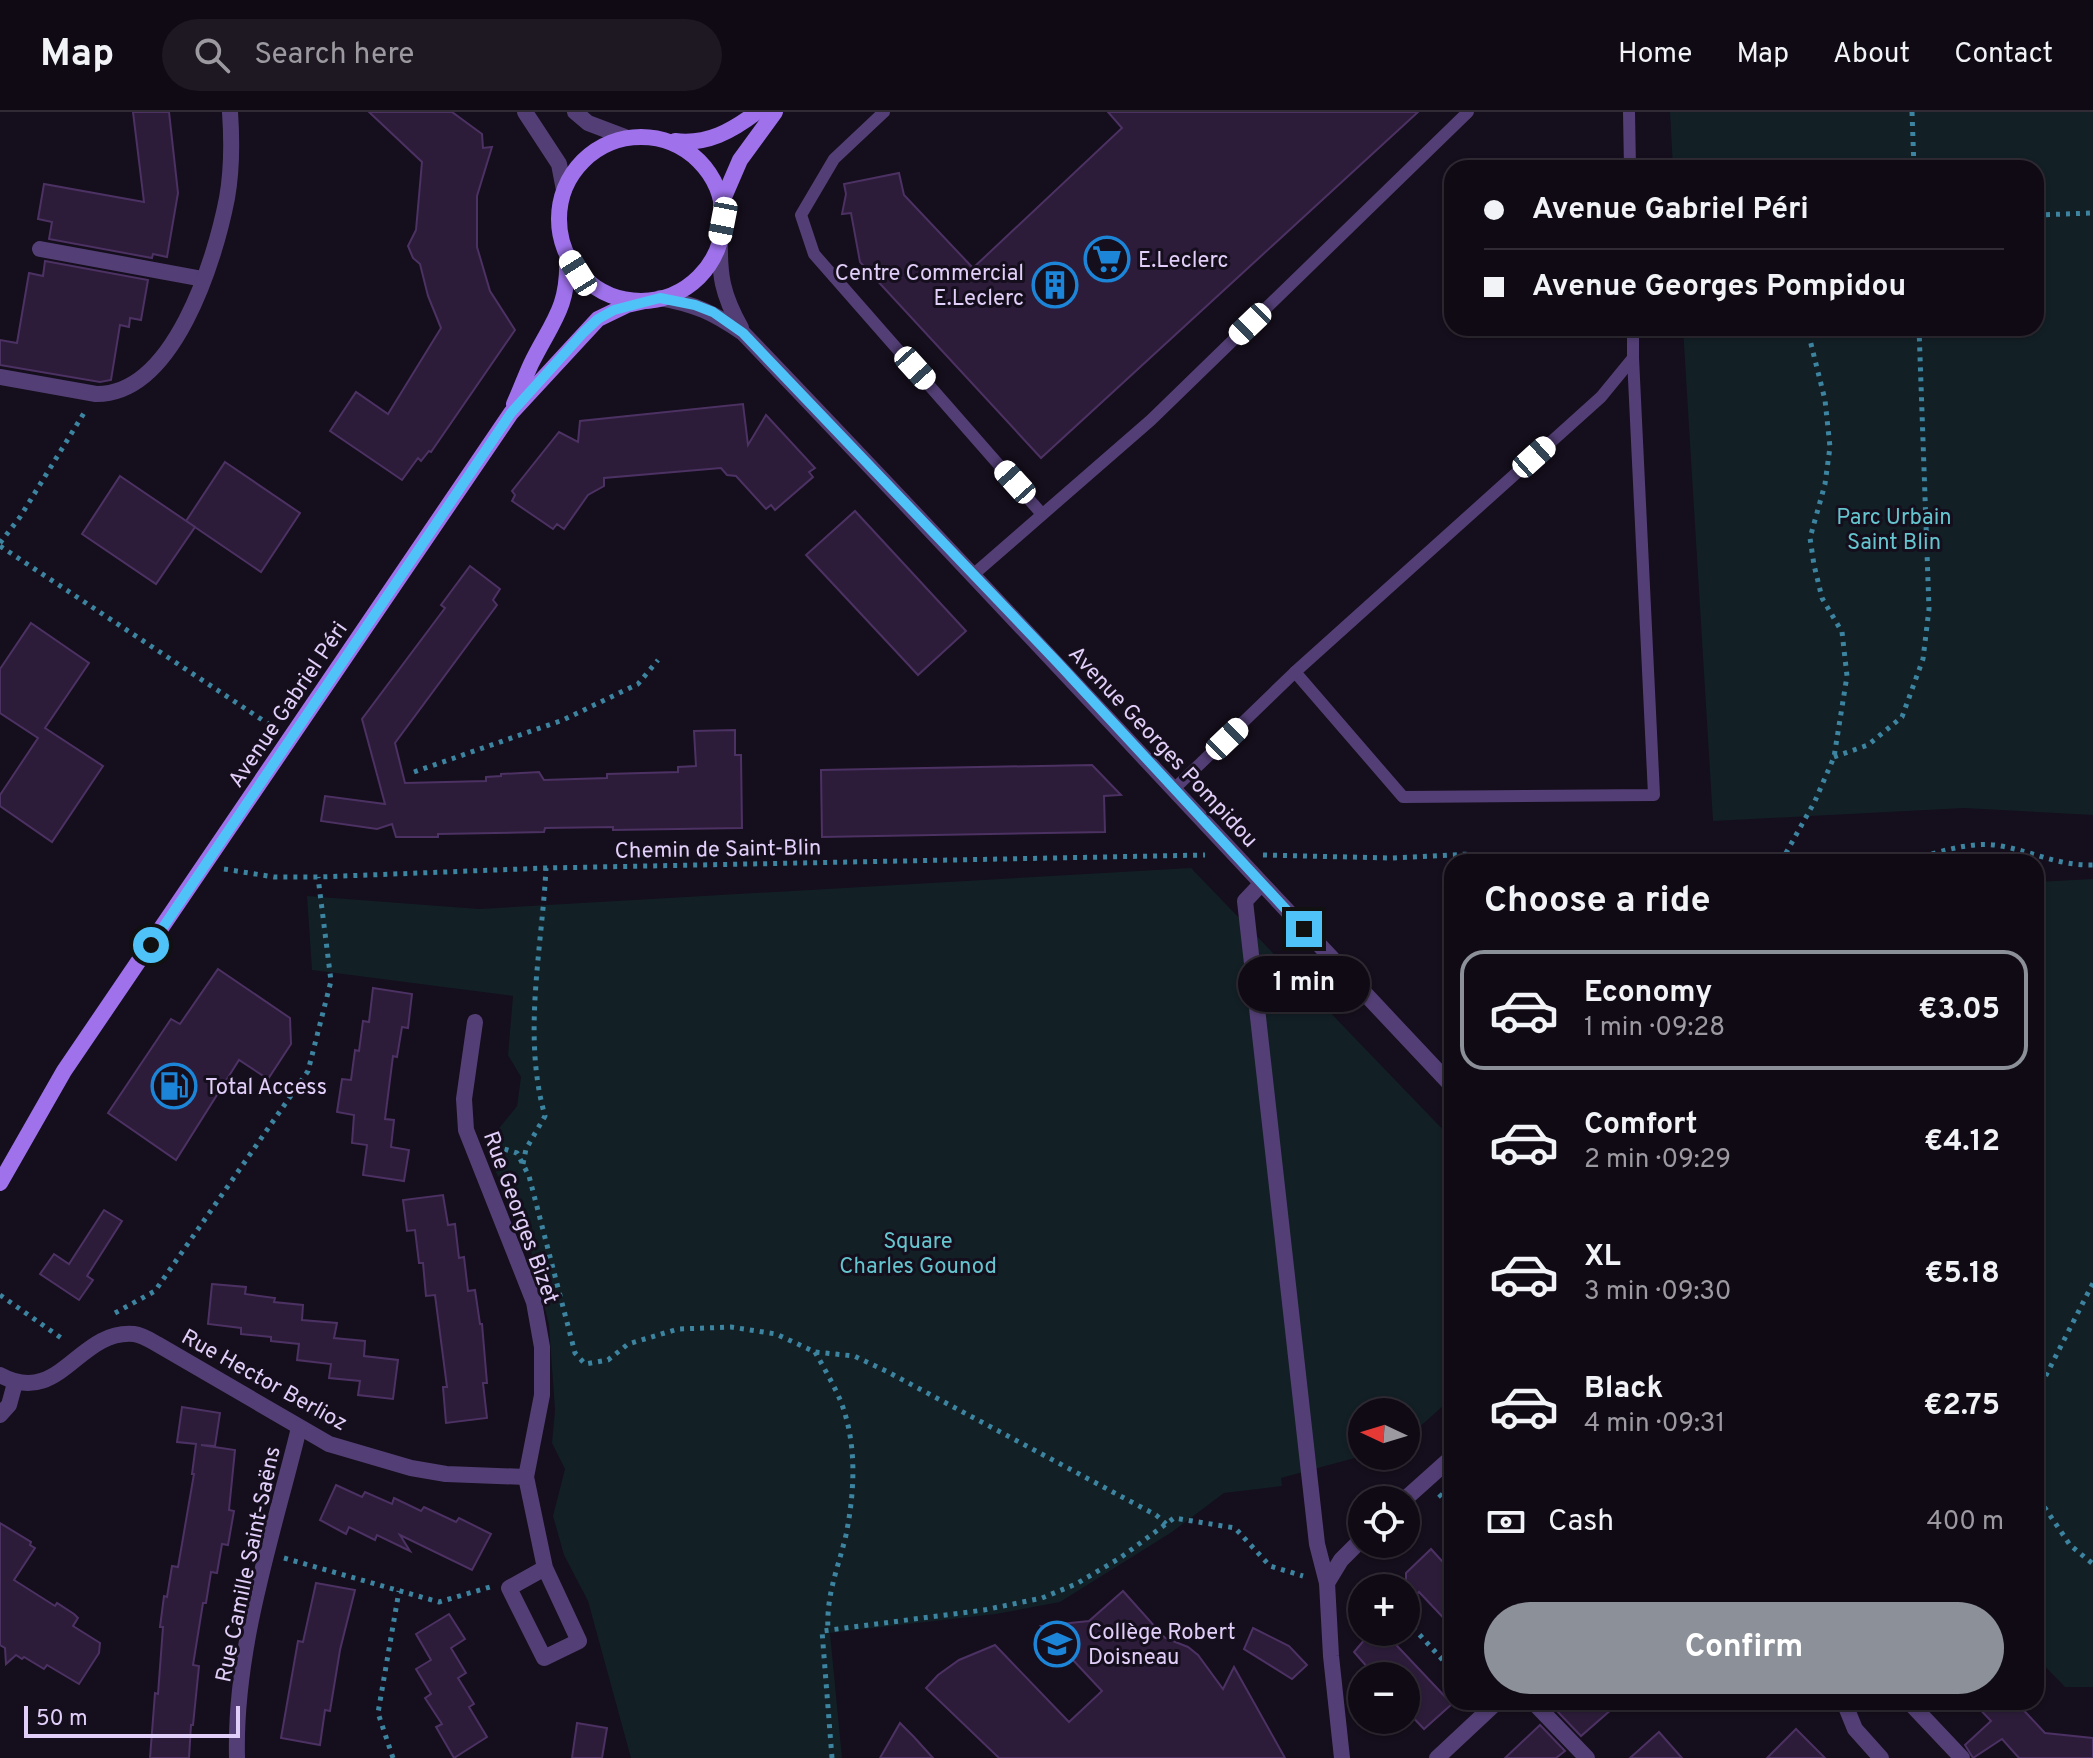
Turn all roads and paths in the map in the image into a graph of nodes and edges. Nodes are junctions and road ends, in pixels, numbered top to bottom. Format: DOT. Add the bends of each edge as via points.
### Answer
graph roads {
  1 [pos="230,112"];
  2 [pos="525,112"];
  3 [pos="575,112"];
  4 [pos="757,112"];
  5 [pos="775,112"];
  6 [pos="884,112"];
  7 [pos="1468,112"];
  8 [pos="1629,112"];
  9 [pos="1912,112"];
  10 [pos="625,137"];
  11 [pos="667,141"];
  12 [pos="1630,160"];
  13 [pos="1914,160"];
  14 [pos="564,190"];
  15 [pos="721,204"];
  16 [pos="2093,213"];
  17 [pos="2044,215"];
  18 [pos="720,237"];
  19 [pos="40,249"];
  20 [pos="567,256"];
  21 [pos="203,279"];
  22 [pos="652,300"];
  23 [pos="743,333"];
  24 [pos="1633,336"];
  25 [pos="1809,336"];
  26 [pos="1919,336"];
  27 [pos="1633,358"];
  28 [pos="0,377"];
  29 [pos="96,394"];
  30 [pos="511,413"];
  31 [pos="1041,513"];
  32 [pos="0,545"];
  33 [pos="974,574"];
  34 [pos="658,660"];
  35 [pos="1295,672"];
  36 [pos="291,739"];
  37 [pos="1834,757"];
  38 [pos="414,772"];
  39 [pos="1173,790"];
  40 [pos="1233,854"];
  41 [pos="1785,854"];
  42 [pos="1934,854"];
  43 [pos="2029,854"];
  44 [pos="1444,855"];
  45 [pos="2044,858"];
  46 [pos="2093,865"];
  47 [pos="205,866"];
  48 [pos="546,868"];
  49 [pos="318,877"];
  50 [pos="1261,884"];
  51 [pos="475,1022"];
  52 [pos="1444,1078"];
  53 [pos="471,1144"];
  54 [pos="523,1164"];
  55 [pos="0,1183"];
  56 [pos="2093,1283"];
  57 [pos="0,1295"];
  58 [pos="103,1319"];
  59 [pos="77,1333"];
  60 [pos="815,1352"];
  61 [pos="0,1375"];
  62 [pos="2044,1379"];
  63 [pos="15,1383"];
  64 [pos="0,1415"];
  65 [pos="299,1428"];
  66 [pos="1444,1464"];
  67 [pos="526,1477"];
  68 [pos="1420,1486"];
  69 [pos="2044,1506"];
  70 [pos="1166,1524"];
  71 [pos="268,1553"];
  72 [pos="1348,1553"];
  73 [pos="2093,1564"];
  74 [pos="545,1568"];
  75 [pos="1327,1583"];
  76 [pos="509,1588"];
  77 [pos="399,1591"];
  78 [pos="828,1631"];
  79 [pos="1420,1635"];
  80 [pos="1444,1661"];
  81 [pos="1488,1710"];
  82 [pos="1541,1710"];
  83 [pos="1847,1710"];
  84 [pos="1917,1710"];
  85 [pos="237,1758"];
  86 [pos="393,1758"];
  87 [pos="832,1758"];
  88 [pos="1342,1758"];
  89 [pos="1437,1758"];
  90 [pos="1587,1758"];
  91 [pos="1881,1758"];
  92 [pos="1962,1758"];
  1 -- 21 [label="street" via="227,197"];
  2 -- 14 [label="street" via="559,164"];
  3 -- 10 [label="street" via="588,123"];
  4 -- 11 [label="main road" via="721,135 688,143"];
  5 -- 15 [label="main road" via="740,160"];
  6 -- 31 [label="lane" via="834,159 801,215 814,254"];
  7 -- 31 [label="lane" via="1151,420"];
  8 -- 12 [label="lane"];
  9 -- 13 [label="path"];
  10 -- 11 [label="main road"];
  10 -- 14 [label="main road" via="582,160"];
  11 -- 15 [label="main road" via="694,156 710,174"];
  14 -- 20 [label="main road" via="559,229"];
  15 -- 18 [label="main road"];
  16 -- 17 [label="path"];
  18 -- 22 [label="main road" via="708,267 691,285"];
  18 -- 23 [label="street, Avenue Georges Pompidou" via="725,301"];
  19 -- 21 [label="street"];
  20 -- 22 [label="main road" via="598,289 620,299"];
  20 -- 30 [label="main road, Avenue Gabriel Péri" via="566,295"];
  21 -- 29 [label="street" via="173,346 151,370 111,394"];
  22 -- 23 [label="street, Avenue Georges Pompidou" via="704,309"];
  22 -- 30 [label="main road, Avenue Gabriel Péri" via="598,319"];
  23 -- 33 [label="street, Avenue Georges Pompidou"];
  24 -- 27 [label="lane"];
  25 -- 37 [label="path" via="1830,447 1810,538 1822,598 1842,632 1847,676"];
  26 -- 37 [label="path" via="1929,609 1923,659 1902,717 1868,745"];
  27 -- 35 [label="lane" via="1601,397"];
  27 -- 35 [label="lane" via="1654,795 1403,797"];
  28 -- 29 [label="street"];
  29 -- 32 [label="path"];
  30 -- 36 [label="main road, Avenue Gabriel Péri"];
  31 -- 33 [label="lane"];
  32 -- 36 [label="path"];
  33 -- 39 [label="street, Avenue Georges Pompidou"];
  34 -- 38 [label="path" via="638,684 563,720"];
  35 -- 39 [label="lane"];
  36 -- 47 [label="main road, Avenue Gabriel Péri"];
  37 -- 41 [label="path"];
  39 -- 40 [label="street, Avenue Georges Pompidou"];
  40 -- 44 [label="path, Chemin de Saint-Blin"];
  40 -- 48 [label="path, Chemin de Saint-Blin"];
  40 -- 50 [label="street, Avenue Georges Pompidou"];
  42 -- 43 [label="path" via="1968,845 1999,845"];
  45 -- 46 [label="path" via="2070,866"];
  47 -- 49 [label="path, Chemin de Saint-Blin" via="274,877"];
  47 -- 55 [label="main road, Avenue Gabriel Péri" via="64,1071"];
  48 -- 49 [label="path, Chemin de Saint-Blin"];
  48 -- 54 [label="path" via="534,1007 538,1091 545,1116"];
  49 -- 58 [label="path" via="331,981 308,1071 155,1291"];
  50 -- 52 [label="street, Avenue Georges Pompidou"];
  50 -- 75 [label="street" via="1245,901 1317,1544"];
  51 -- 53 [label="street, Rue Georges Bizet" via="464,1099"];
  53 -- 54 [label="path" via="517,1153"];
  53 -- 67 [label="street, Rue Georges Bizet" via="534,1302 542,1347 542,1395"];
  54 -- 60 [label="path" via="575,1353 585,1364 608,1360 628,1344 678,1329 731,1327 776,1334"];
  56 -- 62 [label="path"];
  57 -- 59 [label="path" via="65,1340"];
  60 -- 70 [label="path" via="854,1356 875,1366"];
  60 -- 78 [label="path" via="840,1400 852,1441 853,1487 833,1576"];
  61 -- 63 [label="street"];
  63 -- 64 [label="street"];
  63 -- 65 [label="street, Rue Hector Berlioz" via="48,1380 102,1340 137,1334"];
  65 -- 67 [label="street, Rue Hector Berlioz" via="329,1444 411,1468"];
  65 -- 71 [label="street, Rue Camille Saint-Saëns"];
  66 -- 68 [label="street"];
  67 -- 74 [label="street, Rue Georges Bizet"];
  69 -- 73 [label="path" via="2070,1545"];
  70 -- 75 [label="path" via="1174,1518 1235,1528 1270,1566"];
  70 -- 78 [label="path" via="1120,1558 1042,1598"];
  71 -- 77 [label="path"];
  71 -- 85 [label="street, Rue Camille Saint-Saëns" via="243,1668"];
  72 -- 75 [label="street"];
  74 -- 76 [label="street"];
  74 -- 76 [label="street, Rue Georges Bizet" via="579,1641 544,1658"];
  75 -- 88 [label="street"];
  76 -- 77 [label="path" via="491,1586 439,1602"];
  77 -- 86 [label="path" via="378,1713"];
  78 -- 87 [label="path" via="822,1631 821,1641"];
  79 -- 80 [label="path"];
  81 -- 89 [label="street"];
  82 -- 90 [label="street"];
  83 -- 91 [label="street" via="1855,1729"];
  84 -- 92 [label="street"];
}
